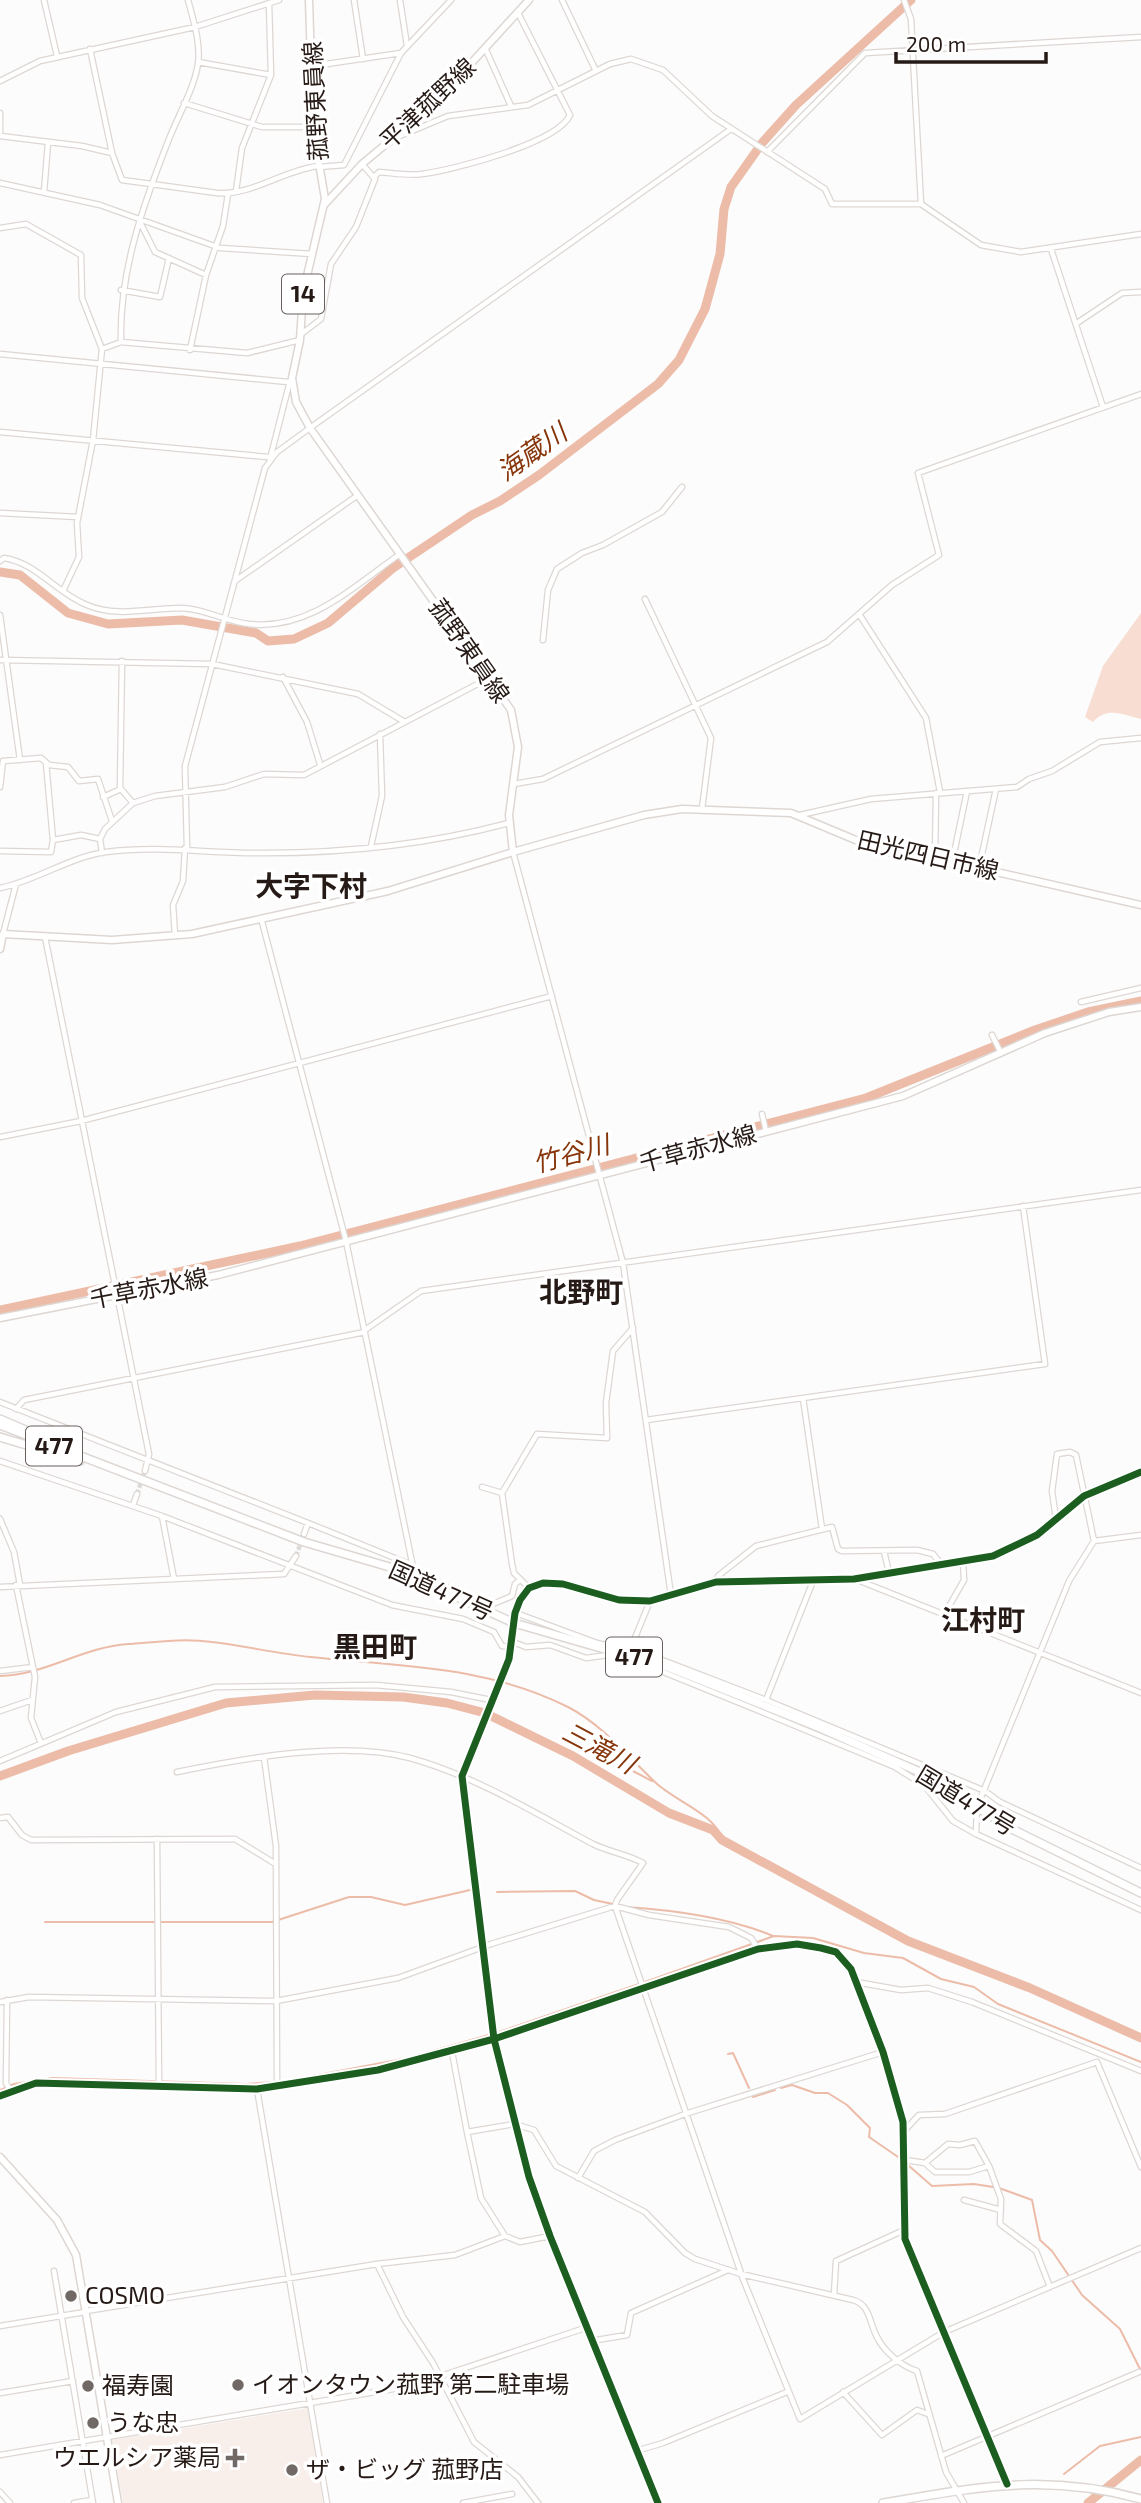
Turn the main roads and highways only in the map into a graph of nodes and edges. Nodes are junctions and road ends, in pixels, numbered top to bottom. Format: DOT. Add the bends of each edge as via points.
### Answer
graph roads {
  1 [pos="309,0"];
  2 [pos="529,0"];
  3 [pos="324,205"];
  4 [pos="513,852"];
  5 [pos="1141,905"];
  6 [pos="2,933"];
  7 [pos="0,949"];
  8 [pos="1141,1007"];
  9 [pos="0,1318"];
  10 [pos="0,1419"];
  11 [pos="0,1425"];
  12 [pos="0,1437"];
  13 [pos="108,1468"];
  14 [pos="1086,1867"];
  15 [pos="1141,1893"];
  16 [pos="0,2157"];
  17 [pos="1141,2499"];
  18 [pos="118,2503"];
  19 [pos="883,2503"];
  1 -- 3 [label="main road, 菰野東員線 / 14" via="313,127"];
  2 -- 3 [label="main road, 平津菰野線" via="433,105 362,164"];
  3 -- 4 [label="main road, 菰野東員線 / 14" via="303,293 300,338 290,380 296,402 511,710 518,747 509,823"];
  4 -- 5 [label="main road, 田光四日市線" via="644,815 702,809 800,815 865,846"];
  4 -- 6 [label="main road" via="388,891 175,936 112,940"];
  6 -- 7 [label="main road"];
  8 -- 9 [label="main road, 千草赤水線" via="1069,1025 903,1096 218,1275"];
  10 -- 13 [label="highway"];
  11 -- 13 [label="highway, 国道477号 / 477"];
  12 -- 13 [label="highway"];
  13 -- 14 [label="highway, 国道477号 / 477" via="304,1542 393,1568 514,1623 647,1661 765,1702 922,1773 1012,1829"];
  14 -- 15 [label="highway, 477"];
  14 -- 15 [label="highway, 国道477号 / 477"];
  16 -- 18 [label="main road" via="66,2233 76,2255"];
  17 -- 19 [label="highway" via="1088,2487 1034,2482"];
}
